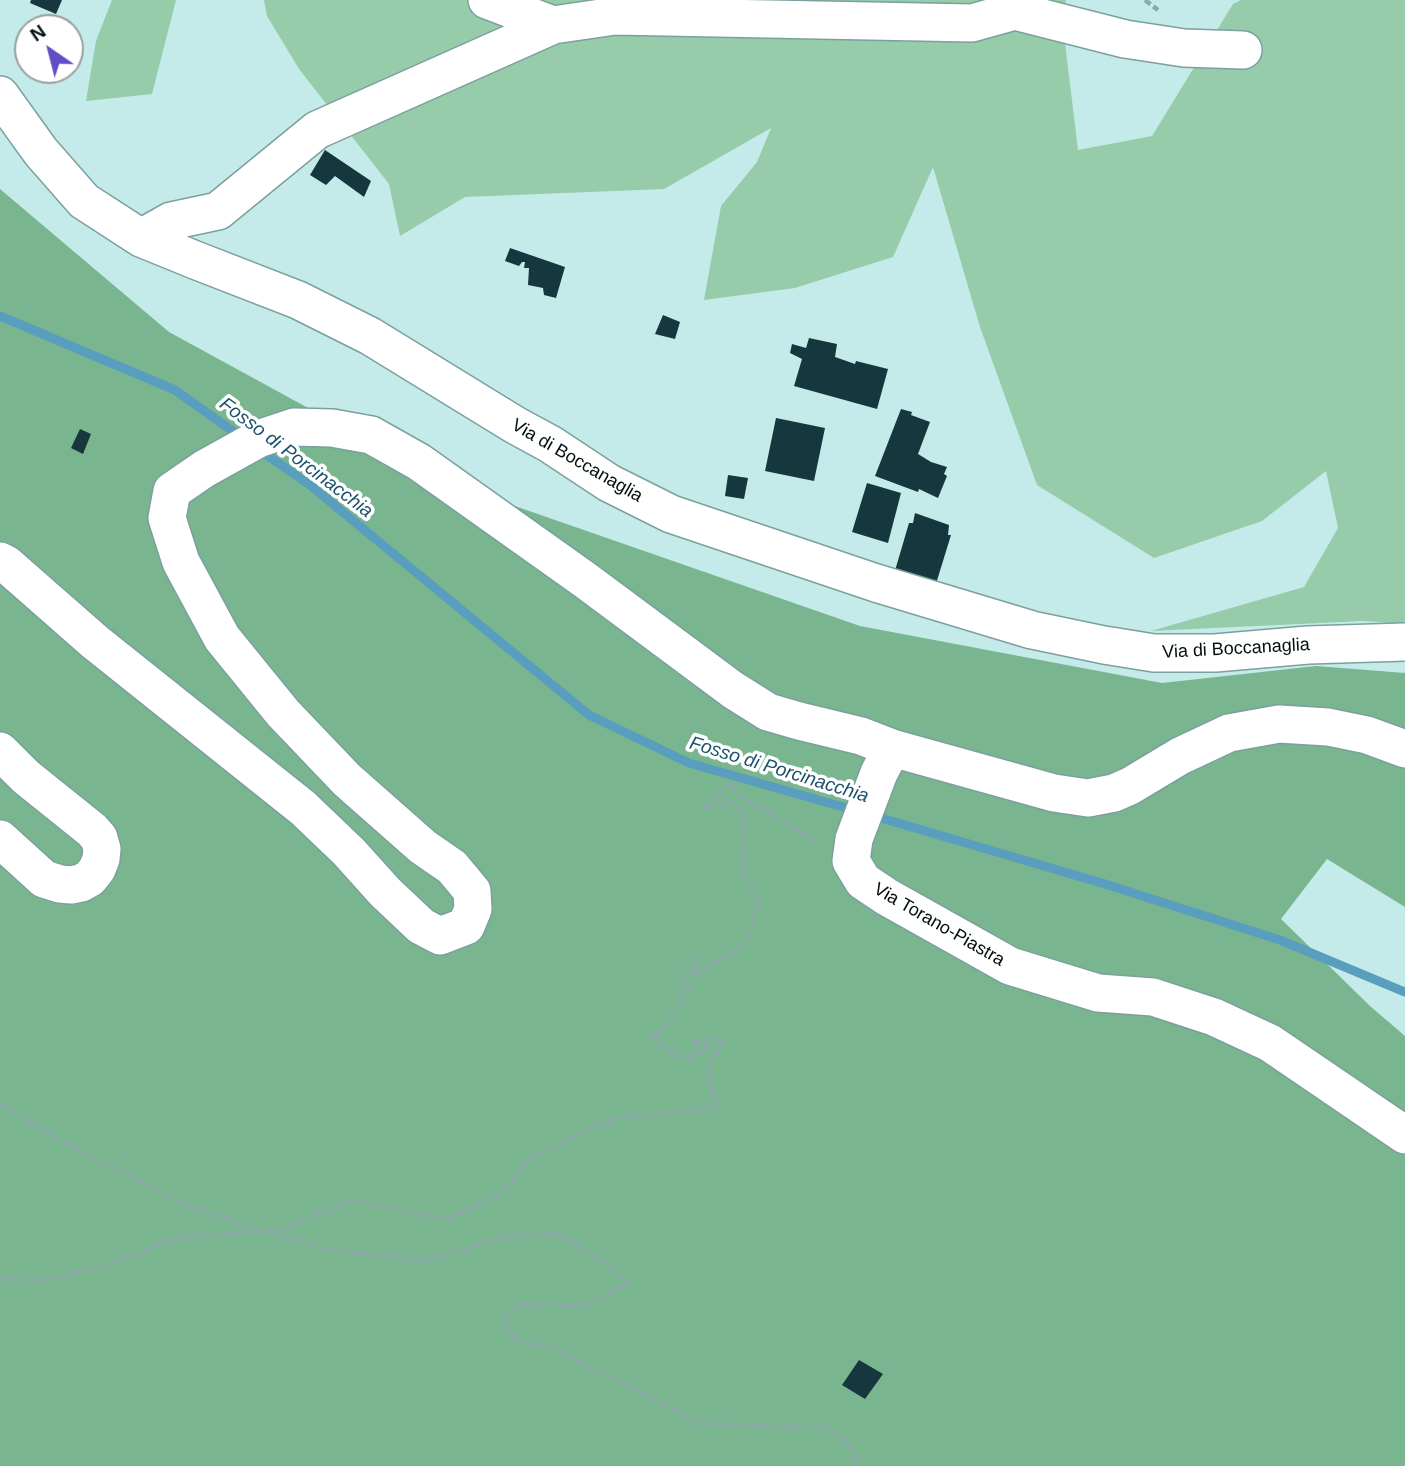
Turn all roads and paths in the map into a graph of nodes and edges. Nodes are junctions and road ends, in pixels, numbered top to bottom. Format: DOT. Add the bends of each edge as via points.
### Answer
graph roads {
  1 [pos="487,0"];
  2 [pos="553,25"];
  3 [pos="1244,50"];
  4 [pos="0,95"];
  5 [pos="141,238"];
  6 [pos="0,561"];
  7 [pos="1405,642"];
  8 [pos="1405,749"];
  9 [pos="0,751"];
  10 [pos="886,761"];
  11 [pos="0,839"];
  12 [pos="853,850"];
  13 [pos="0,1103"];
  14 [pos="1405,1135"];
  15 [pos="264,1232"];
  16 [pos="0,1278"];
  17 [pos="859,1466"];
  1 -- 2 [label="street"];
  2 -- 3 [label="street" via="615,16 972,23 1015,11 1125,39 1184,48"];
  2 -- 5 [label="street" via="317,130 218,211 171,220"];
  4 -- 5 [label="street, Via di Boccanaglia" via="84,201"];
  5 -- 7 [label="street, Via di Boccanaglia" via="298,300 370,336 609,483 671,514 876,583 1032,630 1154,653"];
  6 -- 10 [label="street" via="303,808 384,892 421,926 440,936 466,926 473,909 472,891 452,867 346,780 284,713 222,638 181,562 167,518 172,491 258,439 293,427 371,435 419,462 733,690 768,712 861,736"];
  8 -- 10 [label="street" via="1328,727 1279,724 1229,733 1130,786 1088,798"];
  9 -- 11 [label="street" via="92,830 99,838 101,859 90,878 60,884 44,878"];
  10 -- 12 [label="street"];
  12 -- 14 [label="street, Via Torano-Piastra" via="863,881 1010,966 1098,993 1153,997 1214,1017 1270,1043"];
  12 -- 15 [label="path" via="804,836 739,797 730,783 703,809 732,802 743,813 743,874 759,897 751,930 737,950 694,975 698,958 681,983 689,987 669,1022 652,1038 685,1059 707,1049 691,1041 723,1041 707,1069 717,1108 615,1118 535,1155 504,1189 471,1210 443,1219 351,1200"];
  13 -- 15 [label="path" via="56,1138 190,1206"];
  15 -- 16 [label="path" via="180,1237 104,1266 40,1281"];
  15 -- 17 [label="path" via="326,1249 428,1261 503,1237 558,1234 628,1283 581,1307 519,1304 503,1321 515,1340 552,1348 701,1423 832,1428 855,1452"];
}
